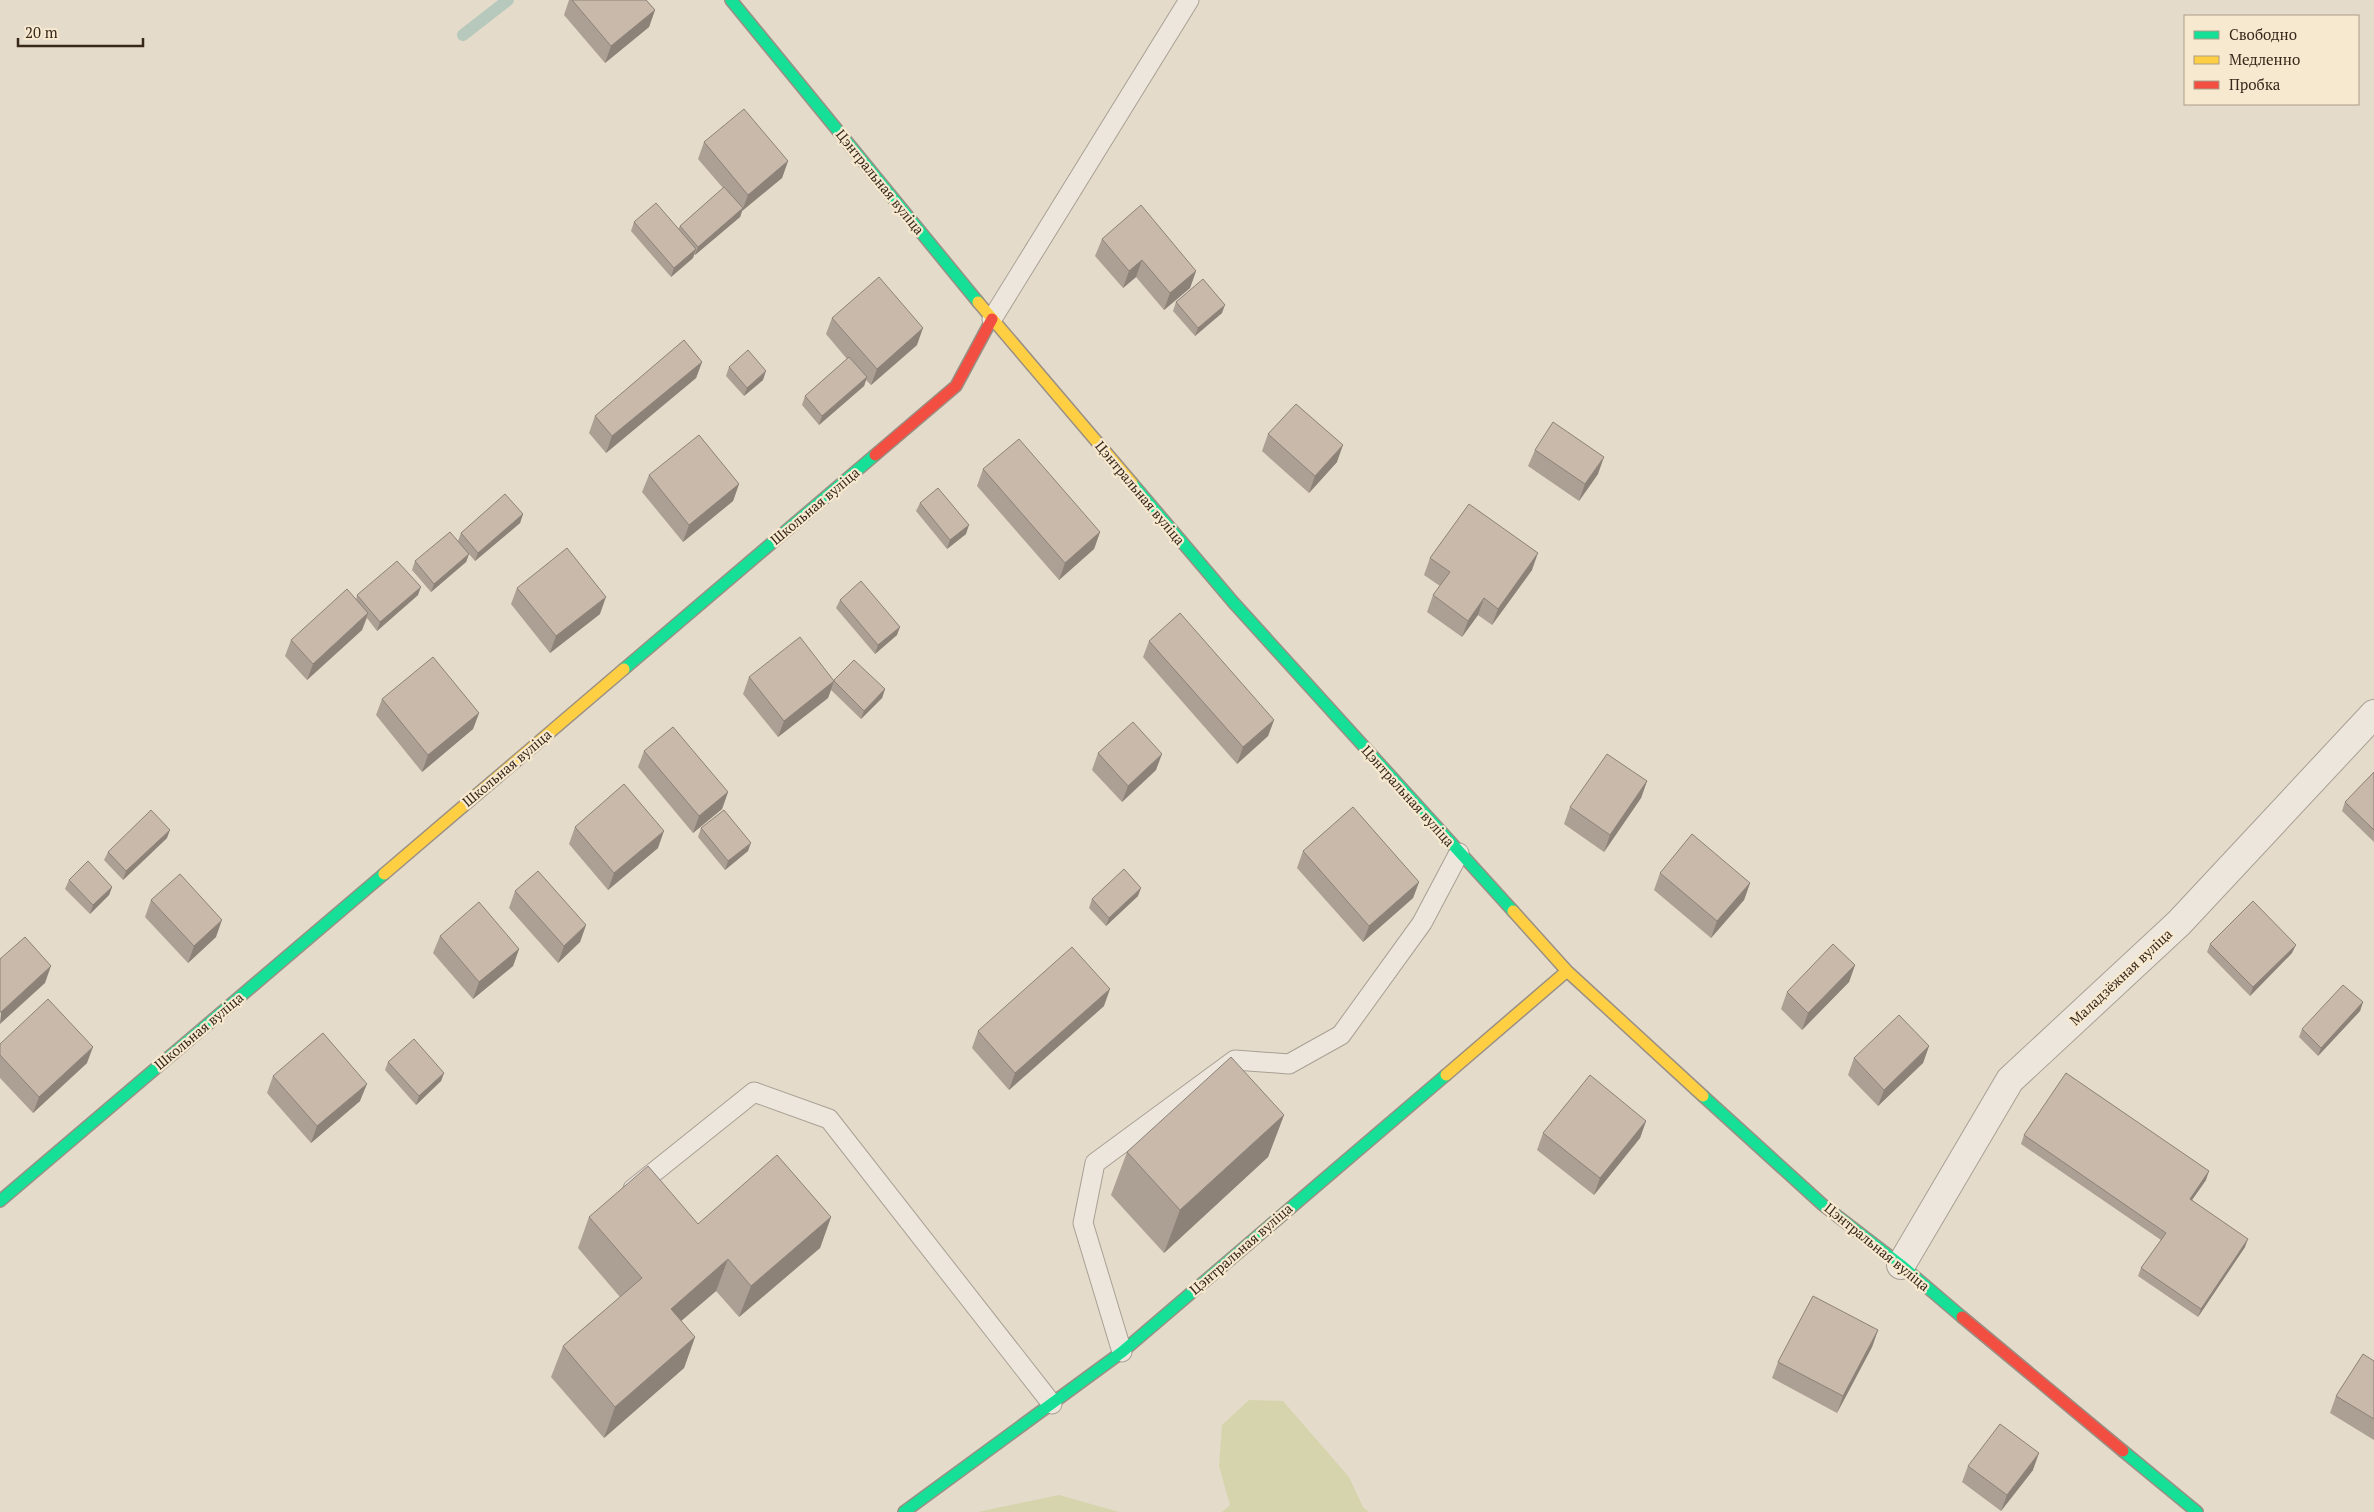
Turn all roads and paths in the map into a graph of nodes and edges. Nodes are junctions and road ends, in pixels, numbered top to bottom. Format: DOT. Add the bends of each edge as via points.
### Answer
graph roads {
  1 [pos="731,0"];
  2 [pos="1189,0"];
  3 [pos="992,318"];
  4 [pos="2374,714"];
  5 [pos="1459,853"];
  6 [pos="1567,971"];
  7 [pos="622,1198"];
  8 [pos="0,1201"];
  9 [pos="1901,1265"];
  10 [pos="1122,1352"];
  11 [pos="1052,1404"];
  12 [pos="904,1512"];
  13 [pos="2197,1512"];
  1 -- 3 [label="street, Цэнтральная вуліца"];
  2 -- 3 [label="lane"];
  3 -- 5 [label="street, Цэнтральная вуліца" via="1233,602"];
  3 -- 8 [label="street, Школьная вуліца" via="956,386"];
  4 -- 9 [label="street, Маладзёжная вуліца" via="2180,923 2010,1080"];
  5 -- 6 [label="street, Цэнтральная вуліца"];
  5 -- 10 [label="lane" via="1422,923 1341,1035 1289,1064 1235,1060 1094,1163 1083,1223"];
  6 -- 9 [label="street, Цэнтральная вуліца" via="1823,1205"];
  6 -- 10 [label="street, Цэнтральная вуліца"];
  7 -- 11 [label="lane" via="754,1092 829,1119"];
  9 -- 13 [label="street, Цэнтральная вуліца"];
  10 -- 11 [label="street, Цэнтральная вуліца"];
  11 -- 12 [label="street, Цэнтральная вуліца"];
}
